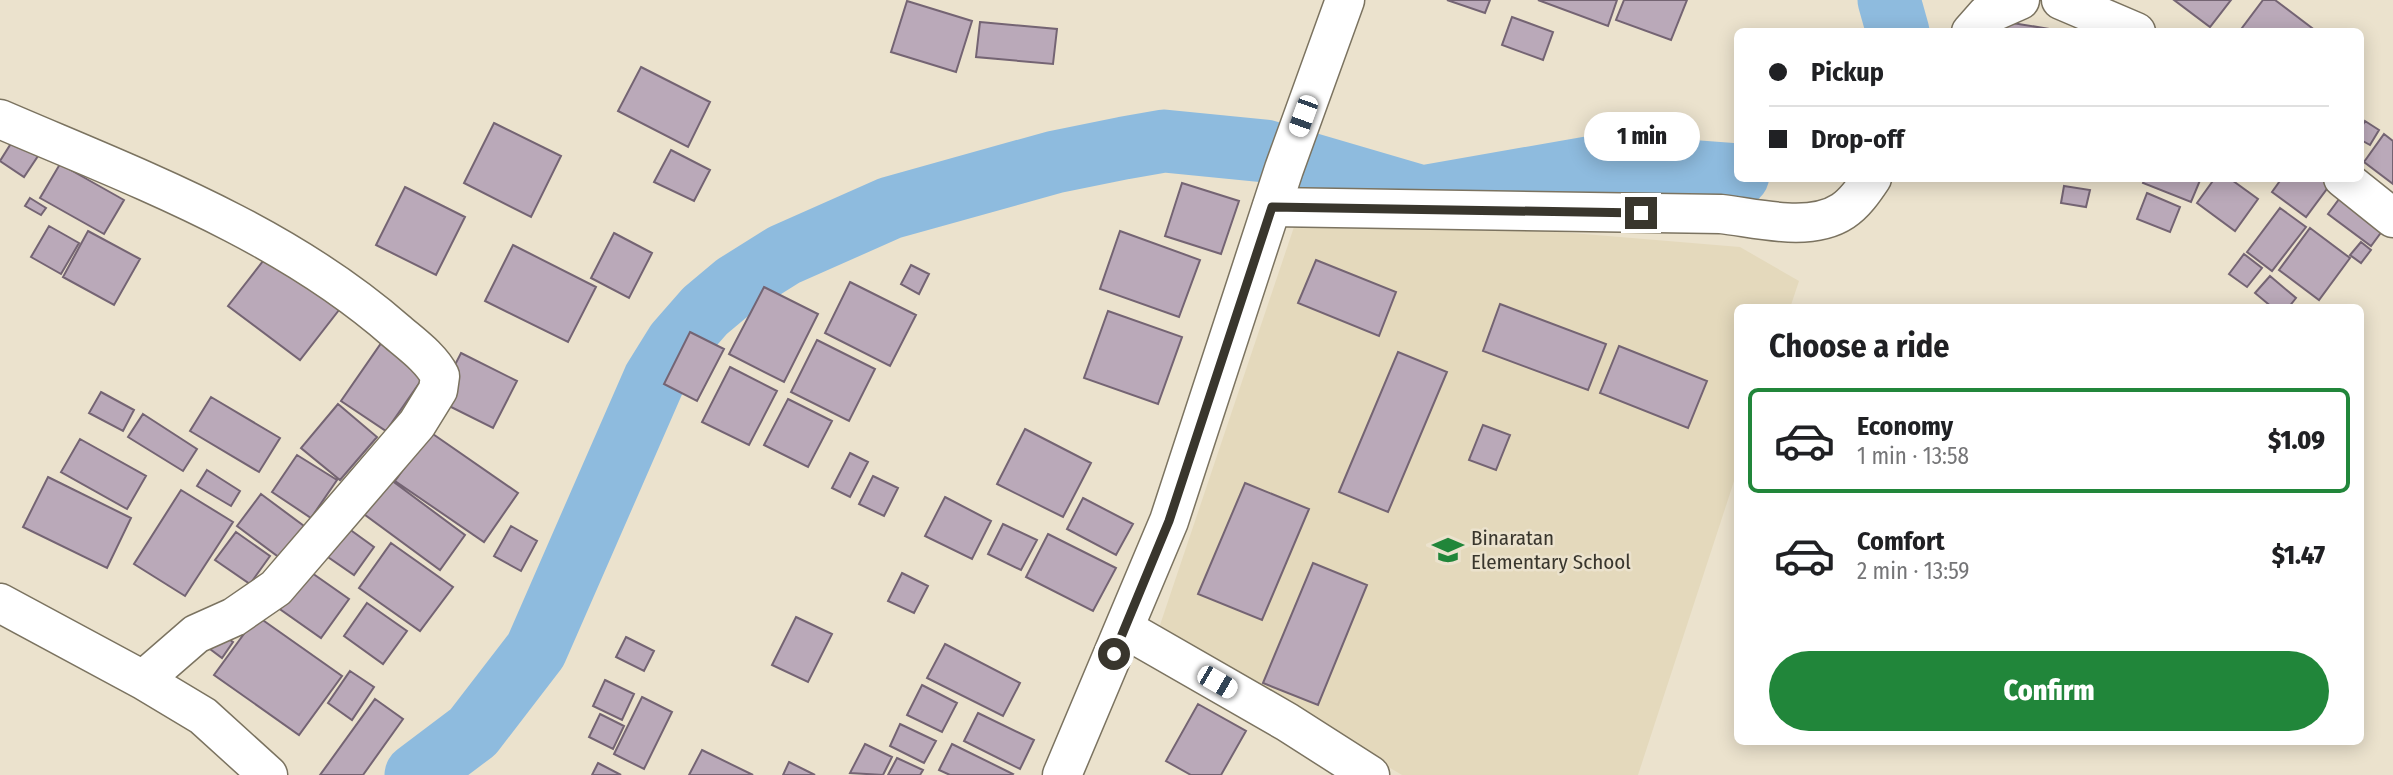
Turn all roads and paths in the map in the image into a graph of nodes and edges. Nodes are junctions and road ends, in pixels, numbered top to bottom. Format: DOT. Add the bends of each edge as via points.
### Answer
graph roads {
  1 [pos="1345,0"];
  2 [pos="2020,0"];
  3 [pos="2061,0"];
  4 [pos="2132,19"];
  5 [pos="1975,28"];
  6 [pos="0,119"];
  7 [pos="1868,182"];
  8 [pos="2348,182"];
  9 [pos="1272,207"];
  10 [pos="2393,218"];
  11 [pos="0,603"];
  12 [pos="1125,629"];
  13 [pos="144,680"];
  14 [pos="268,775"];
  15 [pos="1062,775"];
  16 [pos="1370,775"];
  1 -- 9 [label="street"];
  2 -- 5 [label="street" via="1986,15"];
  3 -- 4 [label="street"];
  6 -- 13 [label="street" via="251,231 384,321 440,376 438,390 417,424 276,588 234,617 196,634"];
  7 -- 9 [label="street" via="1843,211 1820,220 1791,222 1720,214"];
  8 -- 10 [label="street"];
  9 -- 12 [label="street" via="1169,521"];
  11 -- 13 [label="street"];
  12 -- 15 [label="street"];
  12 -- 16 [label="street"];
  13 -- 14 [label="street" via="203,716"];
}
